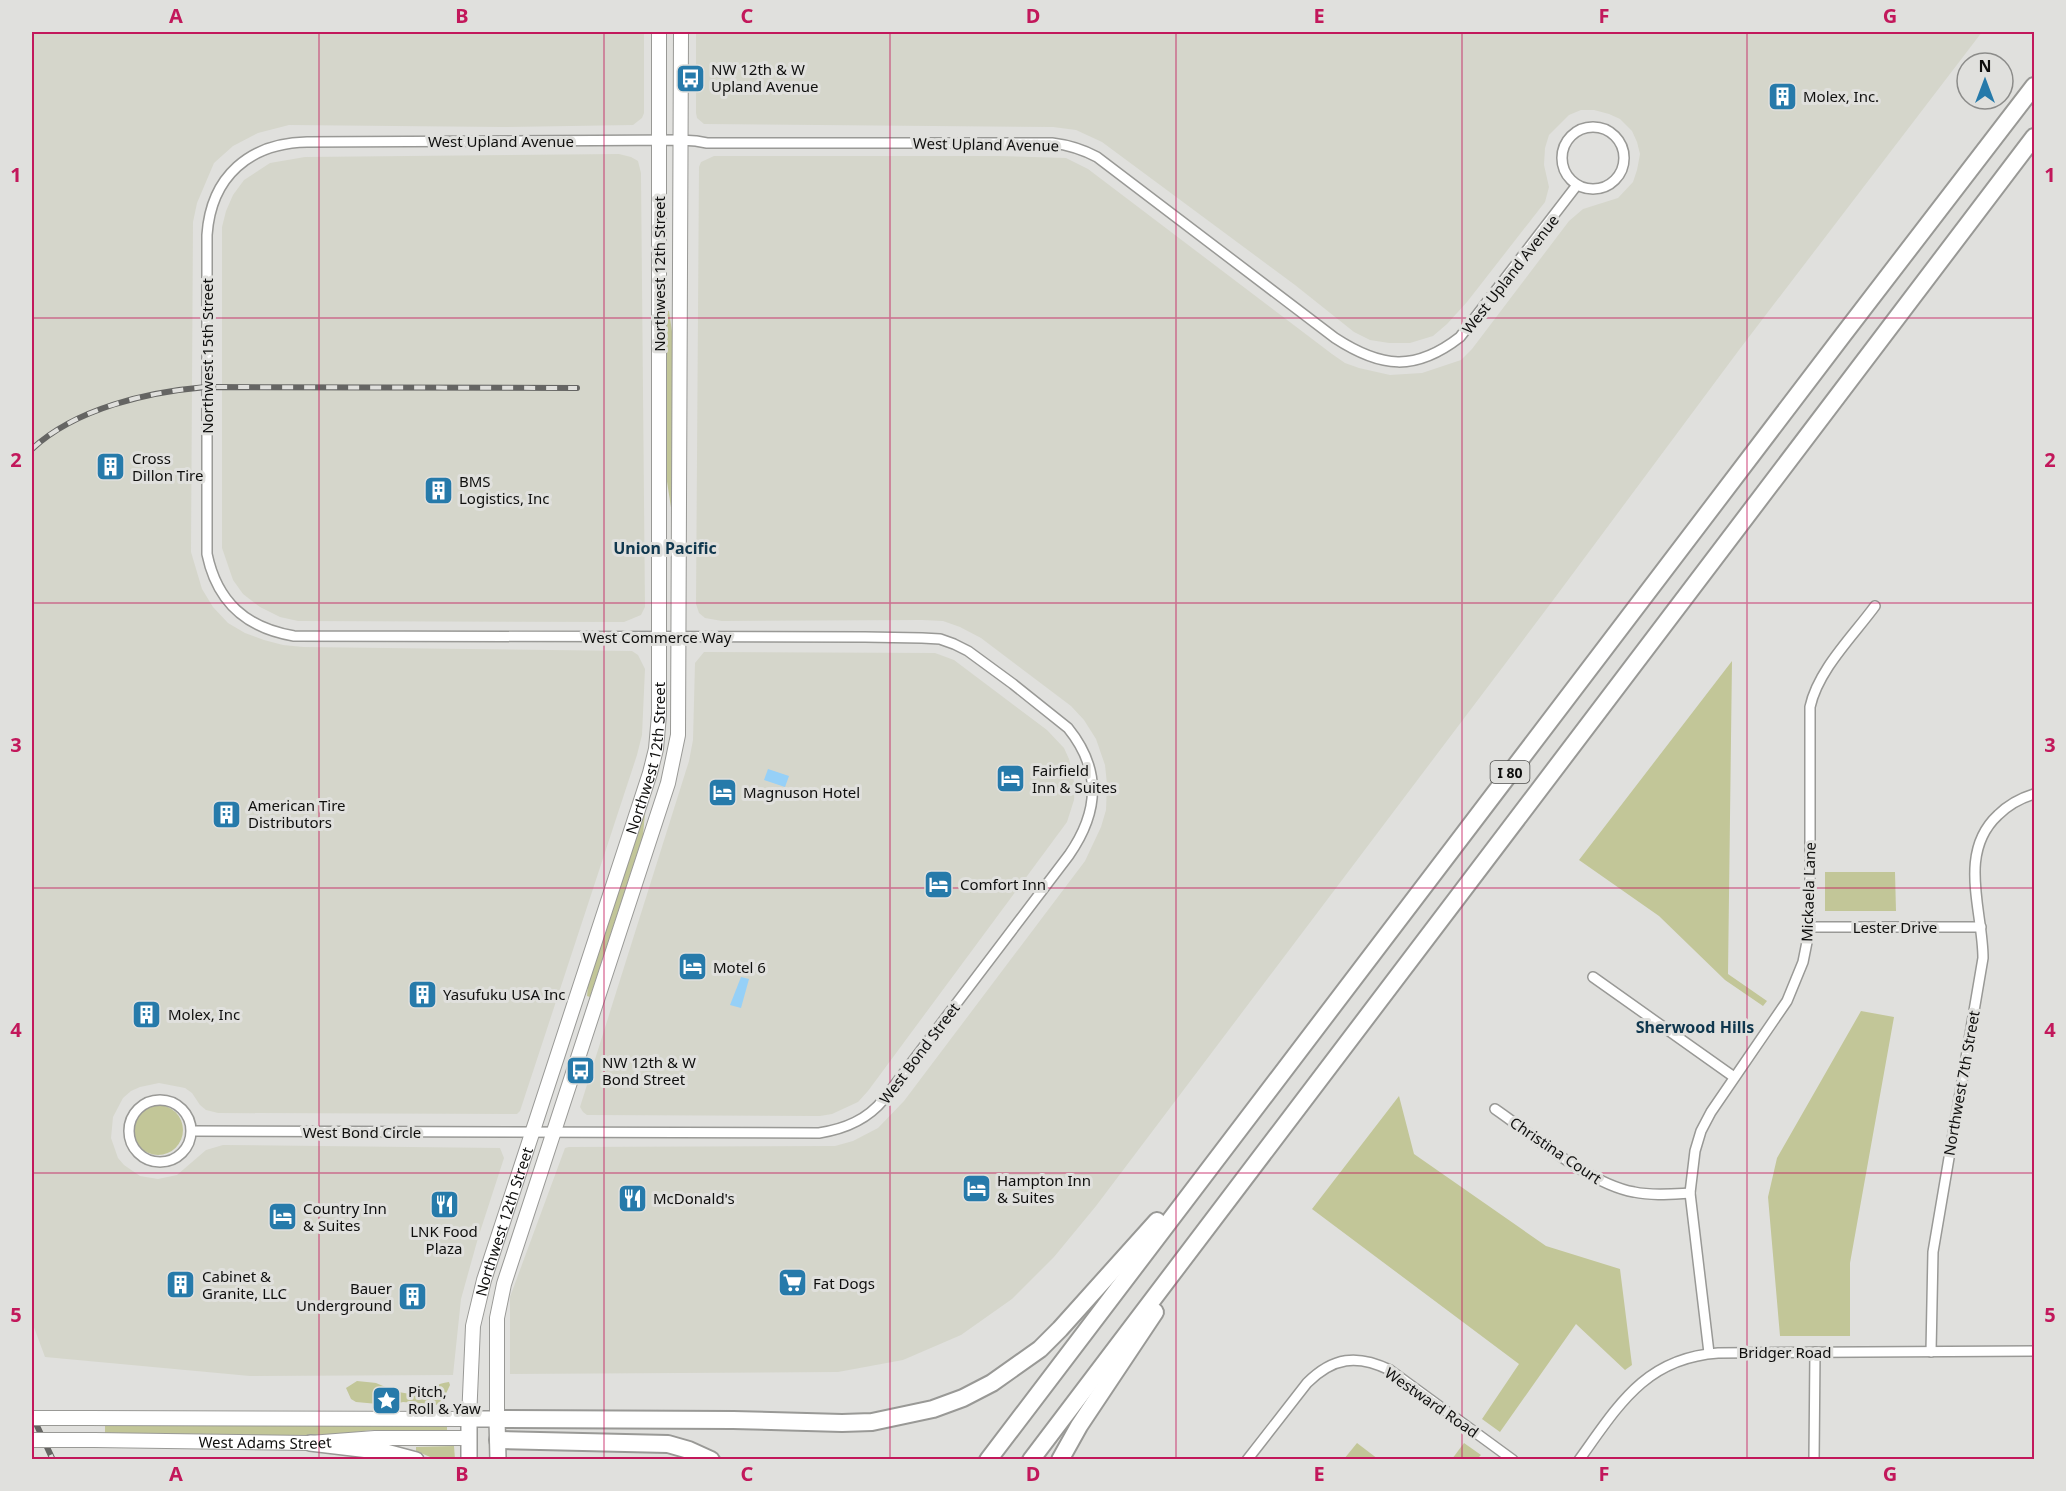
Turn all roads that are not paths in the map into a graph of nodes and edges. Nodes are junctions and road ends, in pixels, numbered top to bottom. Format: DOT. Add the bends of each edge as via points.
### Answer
graph roads {
  1 [pos="659,32"];
  2 [pos="681,32"];
  3 [pos="2034,86"];
  4 [pos="2034,137"];
  5 [pos="680,140"];
  6 [pos="659,141"];
  7 [pos="248,158"];
  8 [pos="1577,185"];
  9 [pos="210,567"];
  10 [pos="1875,606"];
  11 [pos="659,638"];
  12 [pos="680,638"];
  13 [pos="1088,762"];
  14 [pos="2034,794"];
  15 [pos="1810,927"];
  16 [pos="1981,927"];
  17 [pos="1593,977"];
  18 [pos="1734,1077"];
  19 [pos="1495,1109"];
  20 [pos="1239,1128"];
  21 [pos="192,1131"];
  22 [pos="554,1131"];
  23 [pos="532,1132"];
  24 [pos="1268,1145"];
  25 [pos="1690,1194"];
  26 [pos="2034,1351"];
  27 [pos="1815,1352"];
  28 [pos="1931,1352"];
  29 [pos="1709,1353"];
  30 [pos="32,1418"];
  31 [pos="469,1419"];
  32 [pos="497,1419"];
  33 [pos="469,1438"];
  34 [pos="32,1440"];
  35 [pos="498,1440"];
  36 [pos="310,1443"];
  37 [pos="416,1460"];
  38 [pos="469,1460"];
  39 [pos="498,1460"];
  40 [pos="711,1460"];
  41 [pos="988,1460"];
  42 [pos="1031,1460"];
  43 [pos="1060,1460"];
  44 [pos="1247,1460"];
  45 [pos="1513,1460"];
  46 [pos="1579,1460"];
  47 [pos="1814,1460"];
  1 -- 6 [label="main road, Northwest 12th Street"];
  2 -- 5 [label="main road, Northwest 12th Street"];
  3 -- 20 [label="highway, I 80"];
  4 -- 24 [label="highway, I 80"];
  5 -- 6 [label="street, West Upland Avenue"];
  5 -- 8 [label="street, West Upland Avenue" via="707,144 1052,143 1084,150 1335,338 1364,356 1396,362 1429,356 1460,337"];
  5 -- 12 [label="main road, Northwest 12th Street"];
  6 -- 7 [label="street, West Upland Avenue" via="295,142 269,147"];
  6 -- 11 [label="main road, Northwest 12th Street"];
  7 -- 9 [label="street, Northwest 15th Street" via="219,190 208,224 206,542"];
  8 -- 8 [label="street" via="1603,188 1619,175 1624,156 1608,131 1587,128 1577,132 1563,148 1563,169"];
  9 -- 11 [label="street, West Commerce Way" via="216,585 236,610 259,627 294,636"];
  10 -- 15 [label="street, Mickaela Lane" via="1818,682 1810,707"];
  11 -- 12 [label="street, West Commerce Way"];
  11 -- 23 [label="main road, Northwest 12th Street" via="659,715 650,773"];
  12 -- 13 [label="street, West Commerce Way" via="940,639 968,651 1053,715 1074,736"];
  12 -- 22 [label="main road, Northwest 12th Street" via="676,752"];
  13 -- 22 [label="street, West Bond Street" via="1092,807 1080,839 870,1114 846,1127 819,1133"];
  14 -- 16 [label="street, Northwest 7th Street" via="2005,808 1984,833 1974,875"];
  15 -- 16 [label="street, Lester Drive"];
  15 -- 18 [label="street, Mickaela Lane" via="1803,962 1787,1001"];
  16 -- 28 [label="street, Northwest 7th Street" via="1983,958 1931,1267"];
  17 -- 18 [label="street"];
  18 -- 25 [label="street, Mickaela Lane" via="1701,1131"];
  19 -- 25 [label="street, Christina Court" via="1614,1187 1643,1193"];
  20 -- 32 [label="highway" via="1060,1329 992,1383 963,1398 872,1422"];
  20 -- 41 [label="highway, I 80"];
  21 -- 21 [label="street" via="186,1112 170,1101 160,1100 141,1106 134,1113 128,1132 133,1147 145,1159 166,1162 185,1151"];
  21 -- 23 [label="street, West Bond Circle"];
  22 -- 23 [label="street, West Bond Street"];
  22 -- 32 [label="main road, Northwest 12th Street" via="500,1300"];
  23 -- 31 [label="main road, Northwest 12th Street" via="477,1304"];
  24 -- 42 [label="highway, I 80"];
  24 -- 43 [label="highway"];
  25 -- 29 [label="street, Mickaela Lane"];
  26 -- 28 [label="street, Bridger Road"];
  27 -- 28 [label="street, Bridger Road"];
  27 -- 29 [label="street, Bridger Road"];
  27 -- 47 [label="street"];
  29 -- 46 [label="street, Bridger Road" via="1670,1364 1642,1381"];
  30 -- 31 [label="main road, West Adams Street, bridge"];
  31 -- 32 [label="main road, West Adams Street"];
  31 -- 33 [label="main road, Northwest 12th Street"];
  32 -- 35 [label="main road, Northwest 12th Street"];
  33 -- 35 [label="main road, West Adams Street"];
  33 -- 36 [label="main road, West Adams Street"];
  33 -- 38 [label="main road, Northwest 12th Street"];
  34 -- 36 [label="main road, West Adams Street, bridge"];
  35 -- 39 [label="main road, Northwest 12th Street"];
  35 -- 40 [label="highway" via="668,1444"];
  36 -- 37 [label="main road" via="386,1452"];
  44 -- 45 [label="street, Westward Road" via="1307,1383 1332,1364 1346,1360 1368,1361 1390,1370"];
}
